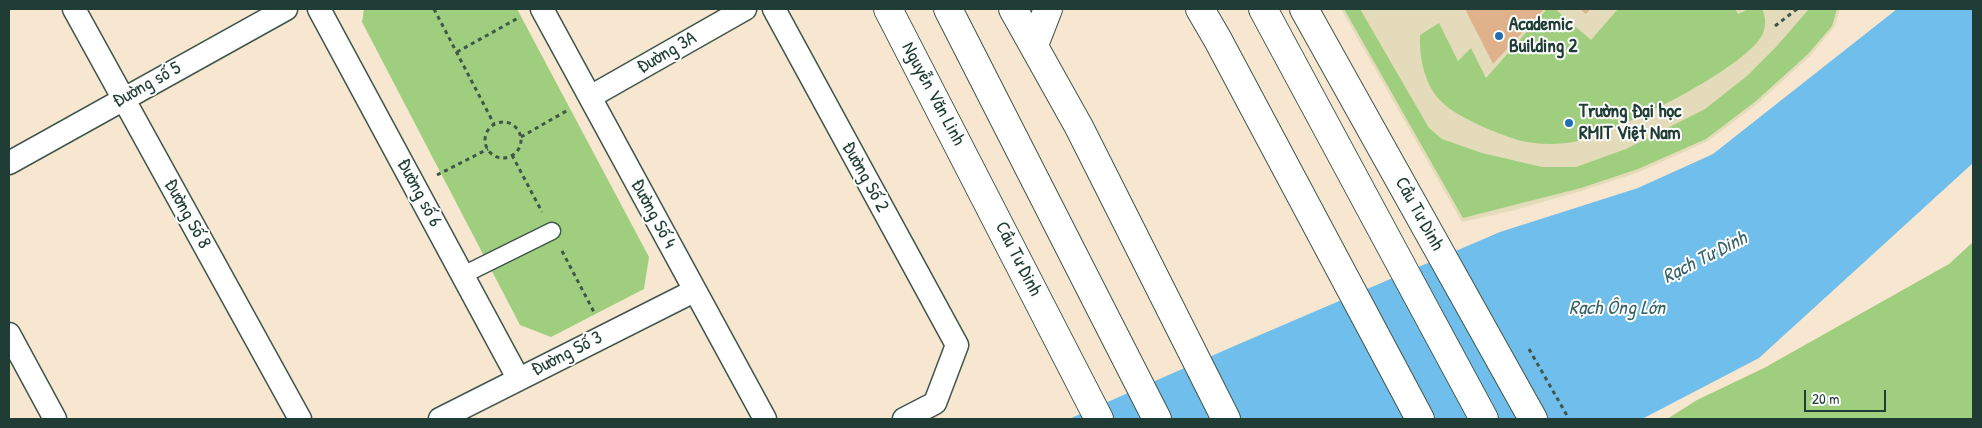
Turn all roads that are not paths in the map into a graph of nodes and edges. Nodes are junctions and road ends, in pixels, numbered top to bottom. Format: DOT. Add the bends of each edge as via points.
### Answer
graph roads {
  1 [pos="74,9"];
  2 [pos="286,9"];
  3 [pos="319,9"];
  4 [pos="745,9"];
  5 [pos="774,9"];
  6 [pos="888,9"];
  7 [pos="948,9"];
  8 [pos="1014,9"];
  9 [pos="1048,9"];
  10 [pos="1200,9"];
  11 [pos="1304,9"];
  12 [pos="534,11"];
  13 [pos="1265,12"];
  14 [pos="1034,45"];
  15 [pos="123,98"];
  16 [pos="590,98"];
  17 [pos="9,163"];
  18 [pos="978,180"];
  19 [pos="552,231"];
  20 [pos="463,275"];
  21 [pos="694,291"];
  22 [pos="9,334"];
  23 [pos="518,378"];
  24 [pos="55,419"];
  25 [pos="300,419"];
  26 [pos="440,419"];
  27 [pos="765,419"];
  28 [pos="904,419"];
  29 [pos="1099,419"];
  30 [pos="1157,419"];
  31 [pos="1226,419"];
  32 [pos="1420,419"];
  33 [pos="1484,419"];
  34 [pos="1533,419"];
  1 -- 15 [label="street, Đường Số 8"];
  2 -- 15 [label="street, Đường số 5"];
  3 -- 20 [label="street, Đường số 6"];
  4 -- 16 [label="street, Đường 3A"];
  5 -- 28 [label="street, Đường Số 2" via="957,345 935,402"];
  6 -- 18 [label="main road, Nguyễn Văn Linh"];
  7 -- 30 [label="main road"];
  8 -- 14 [label="main road"];
  9 -- 14 [label="main road"];
  10 -- 32 [label="main road"];
  11 -- 34 [label="main road, Cầu Tư Dinh"];
  12 -- 16 [label="street, Đường Số 4"];
  13 -- 33 [label="main road, Cầu Tư Dinh"];
  14 -- 31 [label="main road" via="1079,127"];
  15 -- 17 [label="street, Đường số 5"];
  15 -- 25 [label="street, Đường Số 8"];
  16 -- 21 [label="street, Đường Số 4"];
  18 -- 29 [label="main road, Cầu Tư Dinh"];
  19 -- 20 [label="street"];
  20 -- 23 [label="street, Đường số 6"];
  21 -- 23 [label="street, Đường Số 3"];
  21 -- 27 [label="street, Đường Số 4"];
  22 -- 24 [label="street"];
  23 -- 26 [label="street, Đường Số 3"];
}
